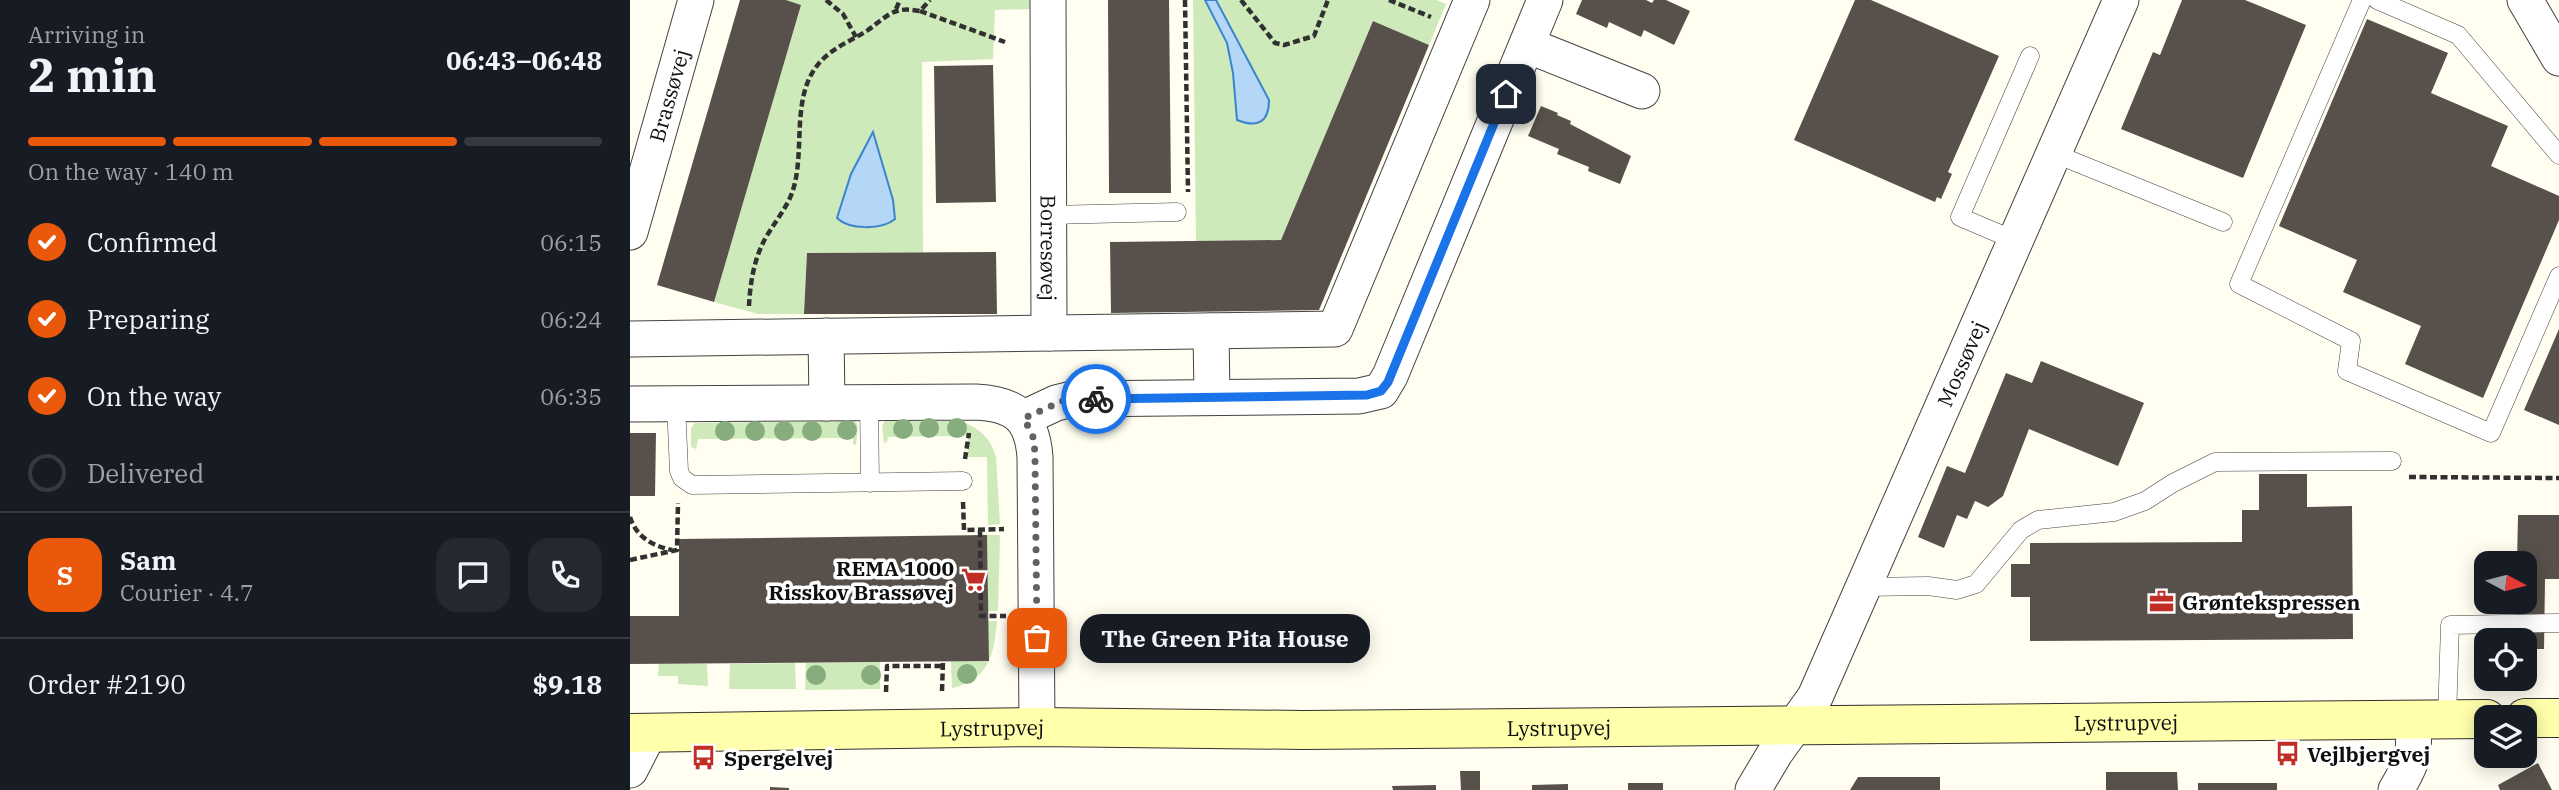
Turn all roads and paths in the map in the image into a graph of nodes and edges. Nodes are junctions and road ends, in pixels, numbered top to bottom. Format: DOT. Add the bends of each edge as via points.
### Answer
graph roads {
  1 [pos="696,0"];
  2 [pos="826,0"];
  3 [pos="900,0"];
  4 [pos="930,0"];
  5 [pos="1048,0"];
  6 [pos="1185,0"];
  7 [pos="1241,0"];
  8 [pos="1328,0"];
  9 [pos="1390,0"];
  10 [pos="1545,0"];
  11 [pos="2120,0"];
  12 [pos="2362,0"];
  13 [pos="2377,0"];
  14 [pos="2525,0"];
  15 [pos="896,10"];
  16 [pos="920,11"];
  17 [pos="1466,14"];
  18 [pos="856,37"];
  19 [pos="1005,43"];
  20 [pos="1527,45"];
  21 [pos="2030,57"];
  22 [pos="2559,58"];
  23 [pos="1642,91"];
  24 [pos="2053,153"];
  25 [pos="2559,155"];
  26 [pos="1177,212"];
  27 [pos="1049,215"];
  28 [pos="2223,222"];
  29 [pos="630,232"];
  30 [pos="2014,240"];
  31 [pos="2559,276"];
  32 [pos="1211,331"];
  33 [pos="1049,333"];
  34 [pos="826,336"];
  35 [pos="749,337"];
  36 [pos="631,339"];
  37 [pos="1212,397"];
  38 [pos="869,402"];
  39 [pos="976,402"];
  40 [pos="827,403"];
  41 [pos="630,404"];
  42 [pos="676,404"];
  43 [pos="1024,418"];
  44 [pos="2392,461"];
  45 [pos="2559,478"];
  46 [pos="963,481"];
  47 [pos="870,483"];
  48 [pos="630,517"];
  49 [pos="677,523"];
  50 [pos="980,530"];
  51 [pos="1037,530"];
  52 [pos="677,551"];
  53 [pos="630,560"];
  54 [pos="1864,587"];
  55 [pos="982,616"];
  56 [pos="2559,623"];
  57 [pos="942,691"];
  58 [pos="886,692"];
  59 [pos="2537,718"];
  60 [pos="2559,718"];
  61 [pos="2474,719"];
  62 [pos="2430,720"];
  63 [pos="1797,725"];
  64 [pos="1037,727"];
  65 [pos="639,733"];
  66 [pos="630,770"];
  67 [pos="1753,790"];
  68 [pos="2396,790"];
  1 -- 29 [label="street, Brassøvej"];
  2 -- 18 [label="path" via="844,14"];
  3 -- 15 [label="path"];
  4 -- 16 [label="path"];
  5 -- 27 [label="street, Borresøvej"];
  6 -- 26 [label="path" via="1188,199 1185,208"];
  7 -- 8 [label="path" via="1281,46 1314,36"];
  9 -- 17 [label="path"];
  10 -- 20 [label="street"];
  11 -- 24 [label="street, Mossøvej"];
  12 -- 31 [label="lane" via="2239,284 2351,341 2347,371 2491,433"];
  13 -- 25 [label="lane" via="2458,35"];
  14 -- 22 [label="street"];
  15 -- 16 [label="path"];
  15 -- 18 [label="path"];
  16 -- 19 [label="path"];
  17 -- 32 [label="street" via="1335,329"];
  18 -- 35 [label="path" via="820,62 807,85 799,165 793,191 760,249 750,296"];
  20 -- 23 [label="street"];
  20 -- 37 [label="street" via="1384,387 1367,395"];
  21 -- 30 [label="lane" via="1960,217"];
  24 -- 28 [label="lane"];
  24 -- 30 [label="street, Mossøvej"];
  26 -- 27 [label="lane"];
  27 -- 33 [label="street, Borresøvej"];
  30 -- 54 [label="street, Mossøvej"];
  32 -- 33 [label="street"];
  32 -- 37 [label="street"];
  33 -- 34 [label="street"];
  34 -- 35 [label="street"];
  34 -- 40 [label="street"];
  35 -- 36 [label="street"];
  37 -- 43 [label="street" via="1072,399"];
  38 -- 39 [label="street"];
  38 -- 40 [label="street"];
  38 -- 47 [label="lane"];
  39 -- 43 [label="street" via="1007,407"];
  39 -- 46 [label="path"];
  40 -- 42 [label="street"];
  41 -- 42 [label="street"];
  42 -- 47 [label="lane" via="679,471 689,484"];
  43 -- 51 [label="street" via="1034,439"];
  44 -- 45 [label="path" via="2392,477"];
  44 -- 54 [label="lane" via="2215,461 2114,512 2038,520 2021,530 1976,584 1957,590"];
  46 -- 47 [label="lane"];
  46 -- 50 [label="path" via="964,533"];
  48 -- 52 [label="path" via="633,528 648,541"];
  49 -- 52 [label="path"];
  50 -- 51 [label="path"];
  50 -- 55 [label="path"];
  51 -- 64 [label="street"];
  52 -- 53 [label="path"];
  54 -- 63 [label="street, Mossøvej" via="1815,697"];
  56 -- 62 [label="lane" via="2451,625"];
  57 -- 58 [label="path" via="943,664 887,666"];
  59 -- 60 [label="street"];
  61 -- 62 [label="street, Lystrupvej"];
  62 -- 63 [label="street, Lystrupvej"];
  62 -- 68 [label="street"];
  63 -- 64 [label="street, Lystrupvej" via="1304,730"];
  63 -- 67 [label="street, Mossøvej"];
  64 -- 65 [label="street, Lystrupvej"];
  65 -- 66 [label="street"];
}
